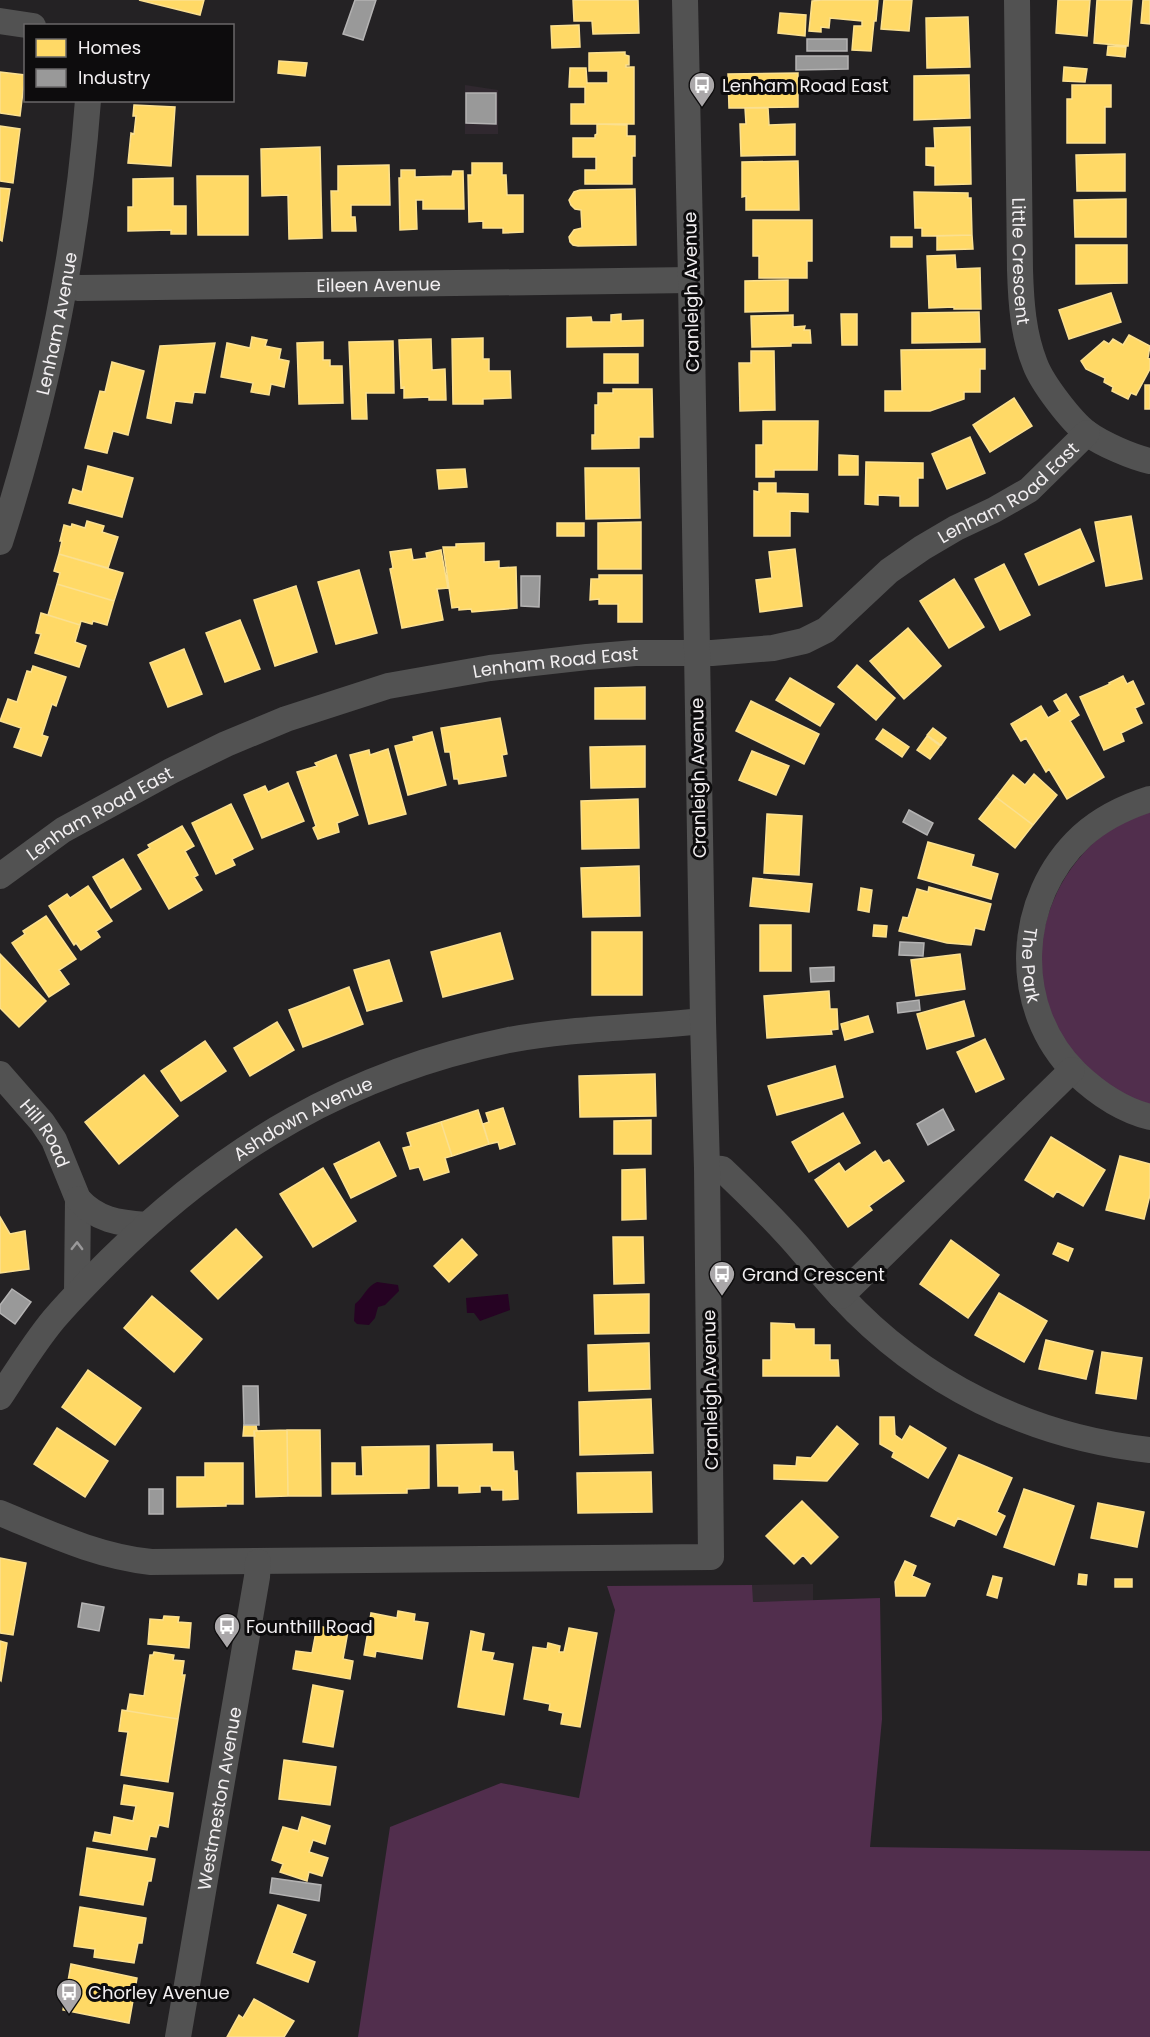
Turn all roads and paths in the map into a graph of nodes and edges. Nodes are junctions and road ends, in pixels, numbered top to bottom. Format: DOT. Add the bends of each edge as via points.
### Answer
graph roads {
  1 [pos="685,0"];
  2 [pos="1017,0"];
  3 [pos="0,21"];
  4 [pos="24,25"];
  5 [pos="88,102"];
  6 [pos="692,280"];
  7 [pos="65,285"];
  8 [pos="1087,433"];
  9 [pos="1150,461"];
  10 [pos="0,542"];
  11 [pos="696,652"];
  12 [pos="1150,799"];
  13 [pos="0,876"];
  14 [pos="702,1021"];
  15 [pos="1072,1070"];
  16 [pos="0,1074"];
  17 [pos="1150,1117"];
  18 [pos="707,1168"];
  19 [pos="78,1199"];
  20 [pos="146,1225"];
  21 [pos="77,1293"];
  22 [pos="841,1296"];
  23 [pos="0,1397"];
  24 [pos="1150,1450"];
  25 [pos="0,1513"];
  26 [pos="258,1562"];
  27 [pos="178,2037"];
  1 -- 6 [label="street, Cranleigh Avenue"];
  2 -- 8 [label="street, Little Crescent" via="1021,305 1035,366"];
  3 -- 4 [label="street"];
  5 -- 7 [label="street, Lenham Avenue"];
  6 -- 7 [label="street, Eileen Avenue" via="79,288"];
  6 -- 11 [label="street, Cranleigh Avenue"];
  7 -- 10 [label="street, Lenham Avenue" via="41,399"];
  8 -- 9 [label="street, Little Crescent"];
  8 -- 11 [label="street, Lenham Road East" via="1029,490 922,548 820,633 773,648"];
  11 -- 13 [label="street, Lenham Road East" via="587,657 490,668 388,686 286,719 162,775 63,830"];
  11 -- 14 [label="street, Cranleigh Avenue"];
  12 -- 15 [label="street, The Park" via="1115,813 1068,850 1046,884 1032,921 1028,961 1034,1000 1049,1037"];
  14 -- 18 [label="street, Cranleigh Avenue"];
  14 -- 20 [label="street, Ashdown Avenue" via="509,1040 402,1069 281,1125 193,1186"];
  15 -- 17 [label="street, The Park" via="1106,1097"];
  15 -- 22 [label="street"];
  16 -- 19 [label="street, Hill Road" via="48,1131"];
  18 -- 22 [label="street" via="722,1169"];
  18 -- 26 [label="street, Cranleigh Avenue" via="711,1557"];
  19 -- 20 [label="street" via="99,1217"];
  21 -- 19 [label="street, Hill Road, one-way"];
  20 -- 21 [label="street, Ashdown Avenue"];
  21 -- 23 [label="street, Ashdown Avenue" via="53,1320"];
  22 -- 24 [label="street" via="905,1354 976,1400 1062,1432"];
  25 -- 26 [label="street" via="100,1553 128,1560"];
  26 -- 27 [label="street, Westmeston Avenue"];
}
